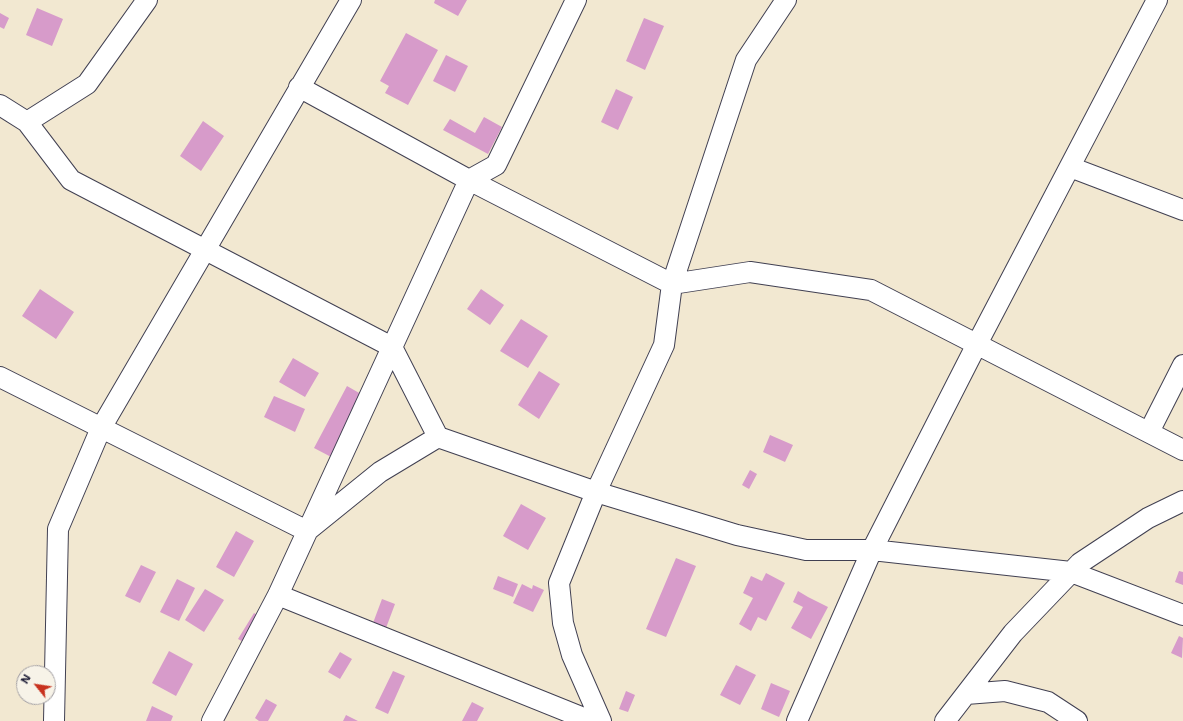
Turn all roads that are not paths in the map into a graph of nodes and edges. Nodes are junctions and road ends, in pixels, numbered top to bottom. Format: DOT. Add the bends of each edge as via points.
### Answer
graph roads {
  1 [pos="147,0"];
  2 [pos="351,0"];
  3 [pos="576,0"];
  4 [pos="786,0"];
  5 [pos="1157,0"];
  6 [pos="299,87"];
  7 [pos="0,105"];
  8 [pos="27,122"];
  9 [pos="1070,167"];
  10 [pos="469,180"];
  11 [pos="1183,210"];
  12 [pos="205,250"];
  13 [pos="672,284"];
  14 [pos="977,344"];
  15 [pos="392,347"];
  16 [pos="1183,365"];
  17 [pos="0,377"];
  18 [pos="101,428"];
  19 [pos="1149,432"];
  20 [pos="438,437"];
  21 [pos="1183,450"];
  22 [pos="596,492"];
  23 [pos="1183,501"];
  24 [pos="307,531"];
  25 [pos="872,550"];
  26 [pos="1071,572"];
  27 [pos="278,594"];
  28 [pos="1183,615"];
  29 [pos="966,694"];
  30 [pos="54,721"];
  31 [pos="212,721"];
  32 [pos="591,721"];
  33 [pos="601,721"];
  34 [pos="797,721"];
  35 [pos="945,721"];
  36 [pos="1078,721"];
  1 -- 8 [label="street" via="87,84"];
  2 -- 6 [label="street"];
  3 -- 10 [label="street" via="496,165"];
  4 -- 13 [label="street" via="746,60"];
  5 -- 9 [label="street"];
  6 -- 10 [label="street"];
  6 -- 12 [label="street"];
  7 -- 8 [label="street"];
  8 -- 12 [label="street" via="71,180"];
  9 -- 11 [label="street"];
  9 -- 14 [label="street"];
  10 -- 13 [label="street"];
  10 -- 15 [label="street"];
  12 -- 15 [label="street"];
  12 -- 18 [label="street"];
  13 -- 14 [label="street" via="750,272 871,290"];
  13 -- 22 [label="street" via="664,345"];
  14 -- 19 [label="street"];
  14 -- 25 [label="street"];
  15 -- 20 [label="street"];
  15 -- 24 [label="street"];
  16 -- 19 [label="street"];
  17 -- 18 [label="street"];
  18 -- 24 [label="street"];
  18 -- 30 [label="street" via="58,529"];
  19 -- 21 [label="street"];
  20 -- 22 [label="street"];
  20 -- 24 [label="street" via="380,472"];
  22 -- 25 [label="street" via="737,534 806,550"];
  22 -- 33 [label="street" via="559,583 563,623 572,655"];
  23 -- 26 [label="street" via="1148,518 1080,563"];
  24 -- 27 [label="street"];
  25 -- 26 [label="street"];
  25 -- 34 [label="street"];
  26 -- 28 [label="street"];
  26 -- 29 [label="street" via="1013,634"];
  27 -- 31 [label="street"];
  27 -- 32 [label="street"];
  29 -- 35 [label="street"];
  29 -- 36 [label="street" via="1005,691 1048,702"];
}
